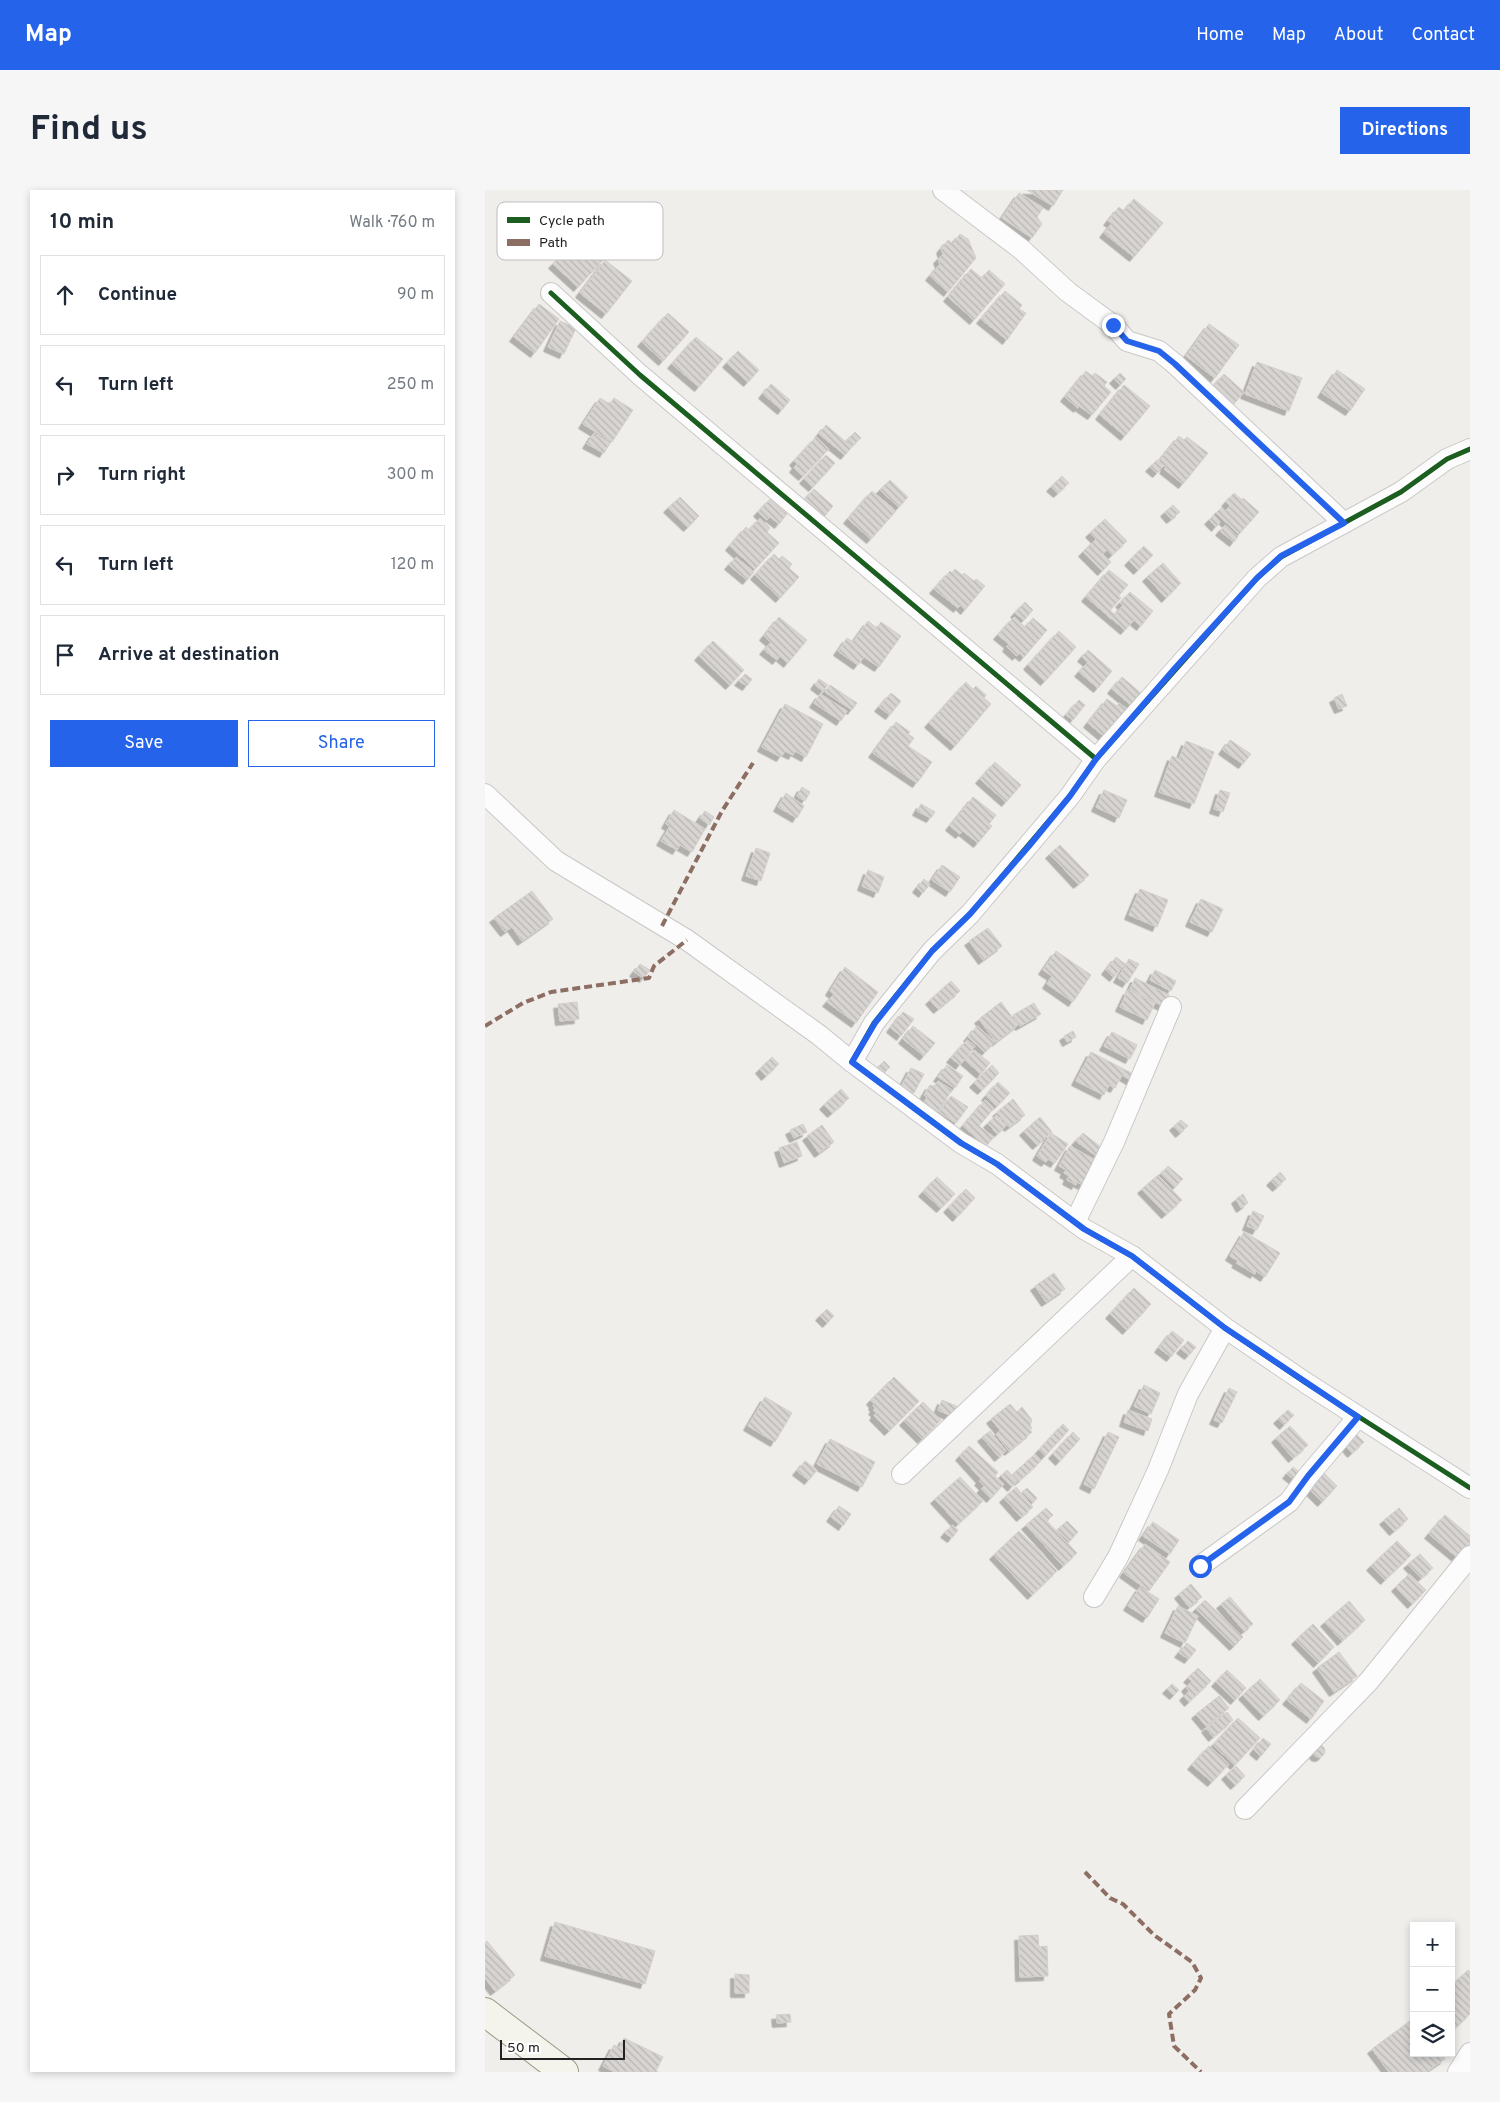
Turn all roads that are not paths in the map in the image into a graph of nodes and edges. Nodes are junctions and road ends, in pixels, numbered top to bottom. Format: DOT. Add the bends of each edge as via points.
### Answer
graph roads {
  1 [pos="943,190"];
  2 [pos="551,293"];
  3 [pos="1470,449"];
  4 [pos="1344,523"];
  5 [pos="1096,759"];
  6 [pos="485,794"];
  7 [pos="1171,1007"];
  8 [pos="852,1062"];
  9 [pos="1075,1222"];
  10 [pos="1132,1256"];
  11 [pos="1225,1328"];
  12 [pos="1358,1417"];
  13 [pos="902,1474"];
  14 [pos="1470,1488"];
  15 [pos="1470,1556"];
  16 [pos="1200,1566"];
  17 [pos="1094,1597"];
  18 [pos="1245,1809"];
  19 [pos="485,2012"];
  20 [pos="1470,2053"];
  21 [pos="564,2072"];
  22 [pos="1458,2072"];
  1 -- 4 [label="street" via="1021,249 1068,292 1113,325 1127,341 1159,351 1175,364"];
  2 -- 5 [label="street" via="640,375"];
  3 -- 4 [label="street" via="1447,458 1401,492"];
  4 -- 5 [label="street" via="1281,556 1257,578"];
  5 -- 8 [label="street" via="1029,846 970,914 932,951 898,993"];
  6 -- 8 [label="street" via="556,861 687,940 819,1034"];
  7 -- 9 [label="street" via="1114,1142"];
  8 -- 9 [label="street"];
  9 -- 10 [label="street"];
  10 -- 11 [label="street"];
  10 -- 13 [label="street"];
  11 -- 12 [label="street"];
  11 -- 17 [label="street" via="1187,1394 1158,1470 1118,1557"];
  12 -- 14 [label="street"];
  12 -- 16 [label="street" via="1289,1502"];
  15 -- 18 [label="street" via="1369,1681"];
  19 -- 21 [label="street"];
  20 -- 22 [label="street"];
}
